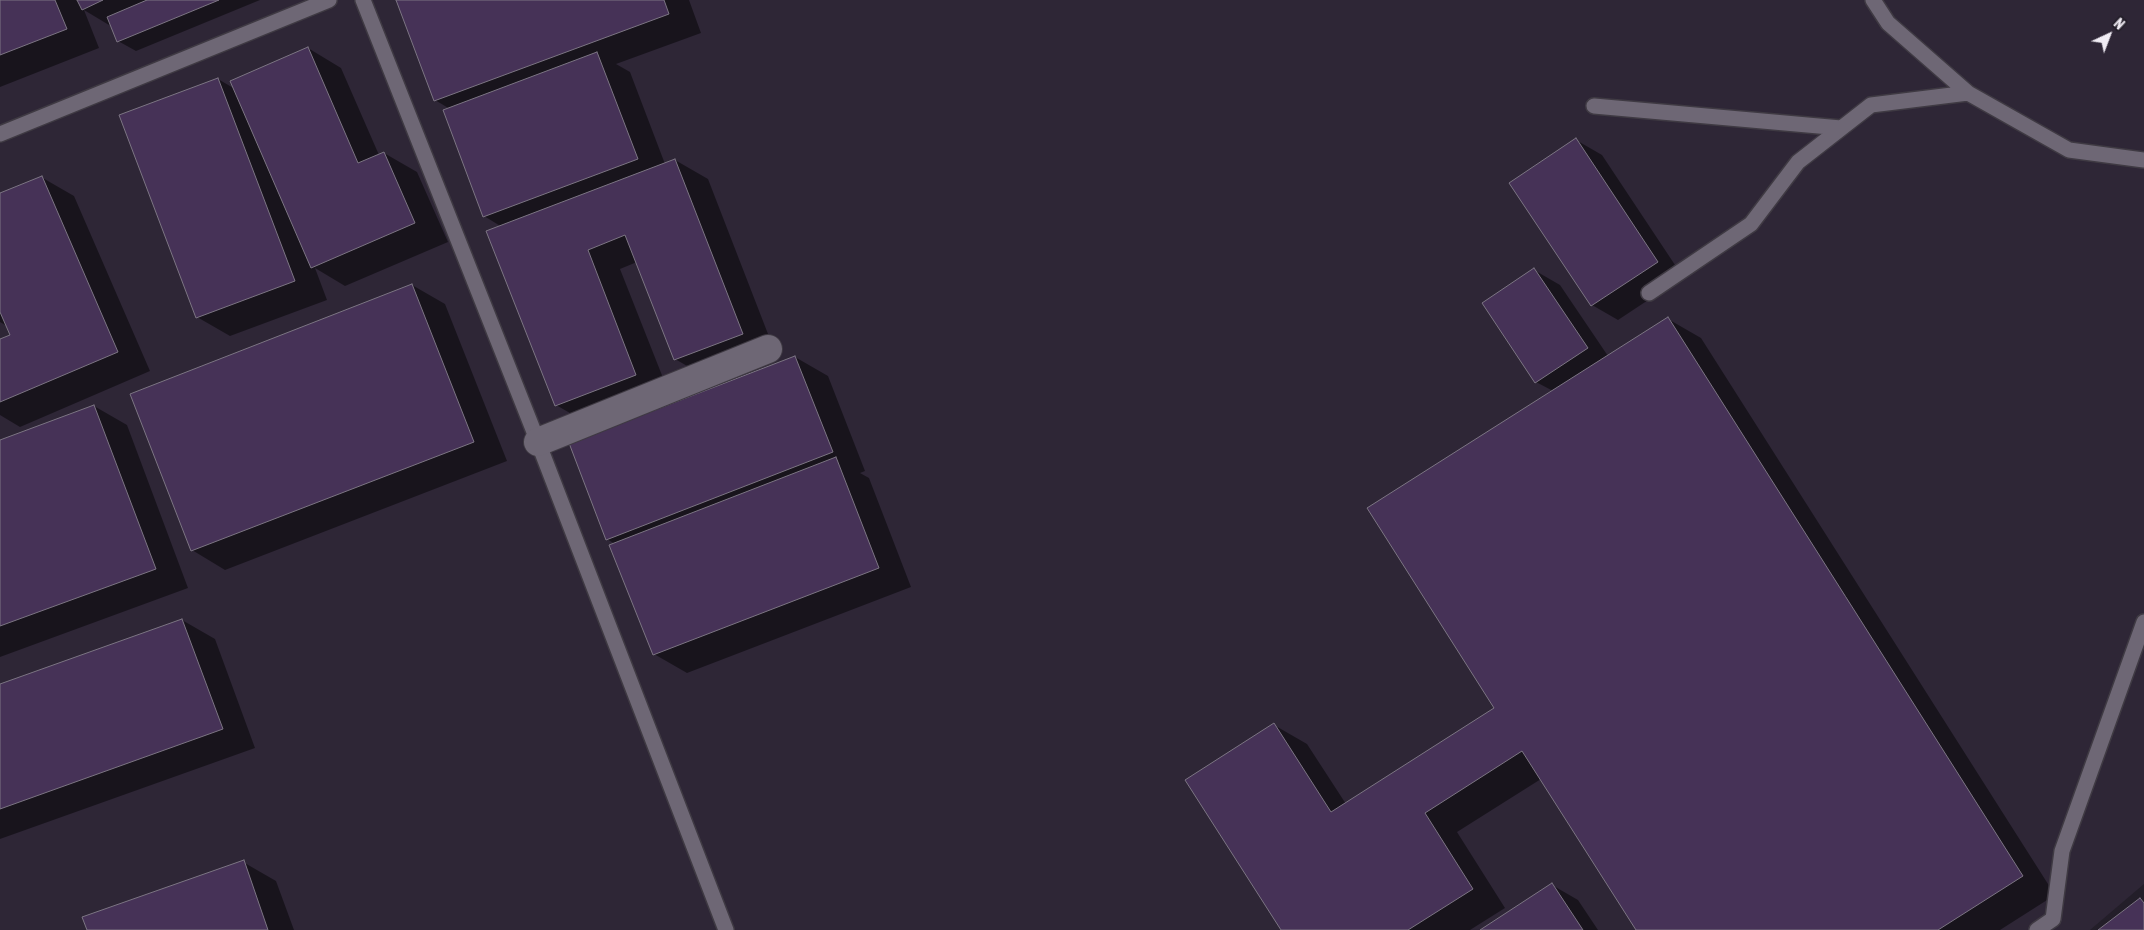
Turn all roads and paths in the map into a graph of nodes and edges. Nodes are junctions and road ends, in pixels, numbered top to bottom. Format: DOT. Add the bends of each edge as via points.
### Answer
graph roads {
  1 [pos="330,0"];
  2 [pos="362,0"];
  3 [pos="1873,0"];
  4 [pos="1968,93"];
  5 [pos="1594,106"];
  6 [pos="1842,128"];
  7 [pos="0,134"];
  8 [pos="2144,160"];
  9 [pos="1649,293"];
  10 [pos="768,349"];
  11 [pos="538,442"];
  12 [pos="2144,622"];
  13 [pos="726,930"];
  14 [pos="2037,930"];
  1 -- 7 [label="lane"];
  2 -- 11 [label="lane"];
  3 -- 4 [label="lane" via="1888,23"];
  4 -- 6 [label="lane" via="1871,105"];
  4 -- 8 [label="lane" via="2069,150"];
  5 -- 6 [label="lane"];
  6 -- 9 [label="lane" via="1798,162 1751,224"];
  10 -- 11 [label="street"];
  11 -- 13 [label="lane"];
  12 -- 14 [label="lane" via="2062,851 2053,919"];
}
